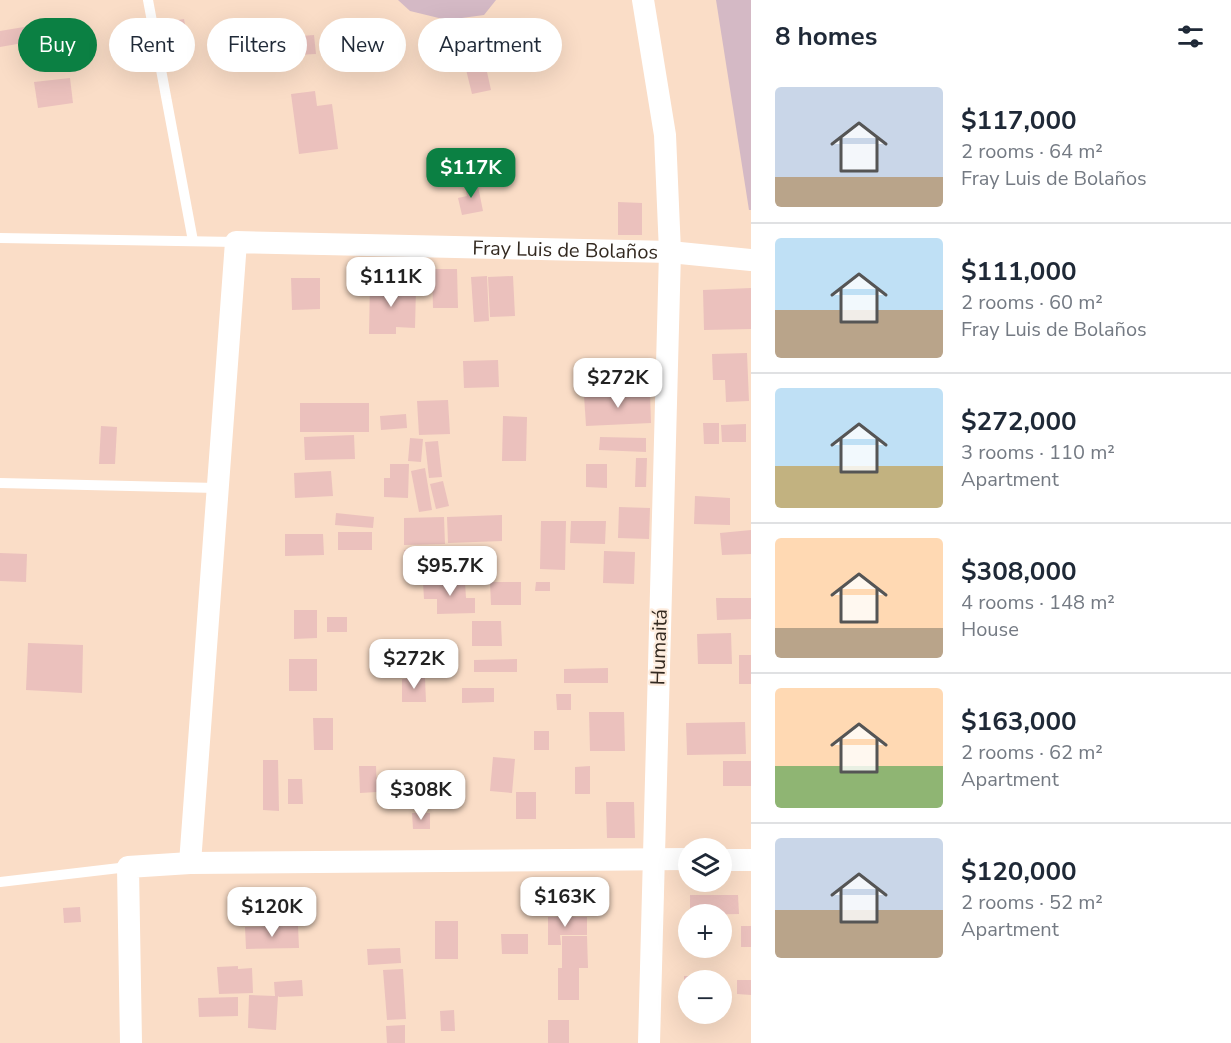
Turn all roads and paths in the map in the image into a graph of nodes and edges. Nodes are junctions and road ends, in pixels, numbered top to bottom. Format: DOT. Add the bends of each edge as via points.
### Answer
graph roads {
  1 [pos="148,0"];
  2 [pos="643,0"];
  3 [pos="0,238"];
  4 [pos="193,241"];
  5 [pos="236,242"];
  6 [pos="670,252"];
  7 [pos="751,260"];
  8 [pos="0,483"];
  9 [pos="217,488"];
  10 [pos="653,859"];
  11 [pos="678,860"];
  12 [pos="732,860"];
  13 [pos="751,860"];
  14 [pos="190,863"];
  15 [pos="128,867"];
  16 [pos="0,882"];
  17 [pos="131,1043"];
  18 [pos="649,1043"];
  1 -- 4 [label="lane"];
  2 -- 6 [label="street, Humaitá" via="665,135"];
  3 -- 4 [label="lane"];
  4 -- 5 [label="lane"];
  5 -- 6 [label="street, Fray Luis de Bolaños"];
  5 -- 9 [label="street"];
  6 -- 7 [label="street, Fray Luis de Bolaños"];
  6 -- 10 [label="street, Humaitá"];
  8 -- 9 [label="lane"];
  9 -- 14 [label="street"];
  10 -- 11 [label="street"];
  10 -- 14 [label="street"];
  10 -- 18 [label="street, Humaitá"];
  12 -- 13 [label="street"];
  14 -- 15 [label="street"];
  15 -- 16 [label="lane"];
  15 -- 17 [label="street"];
}
